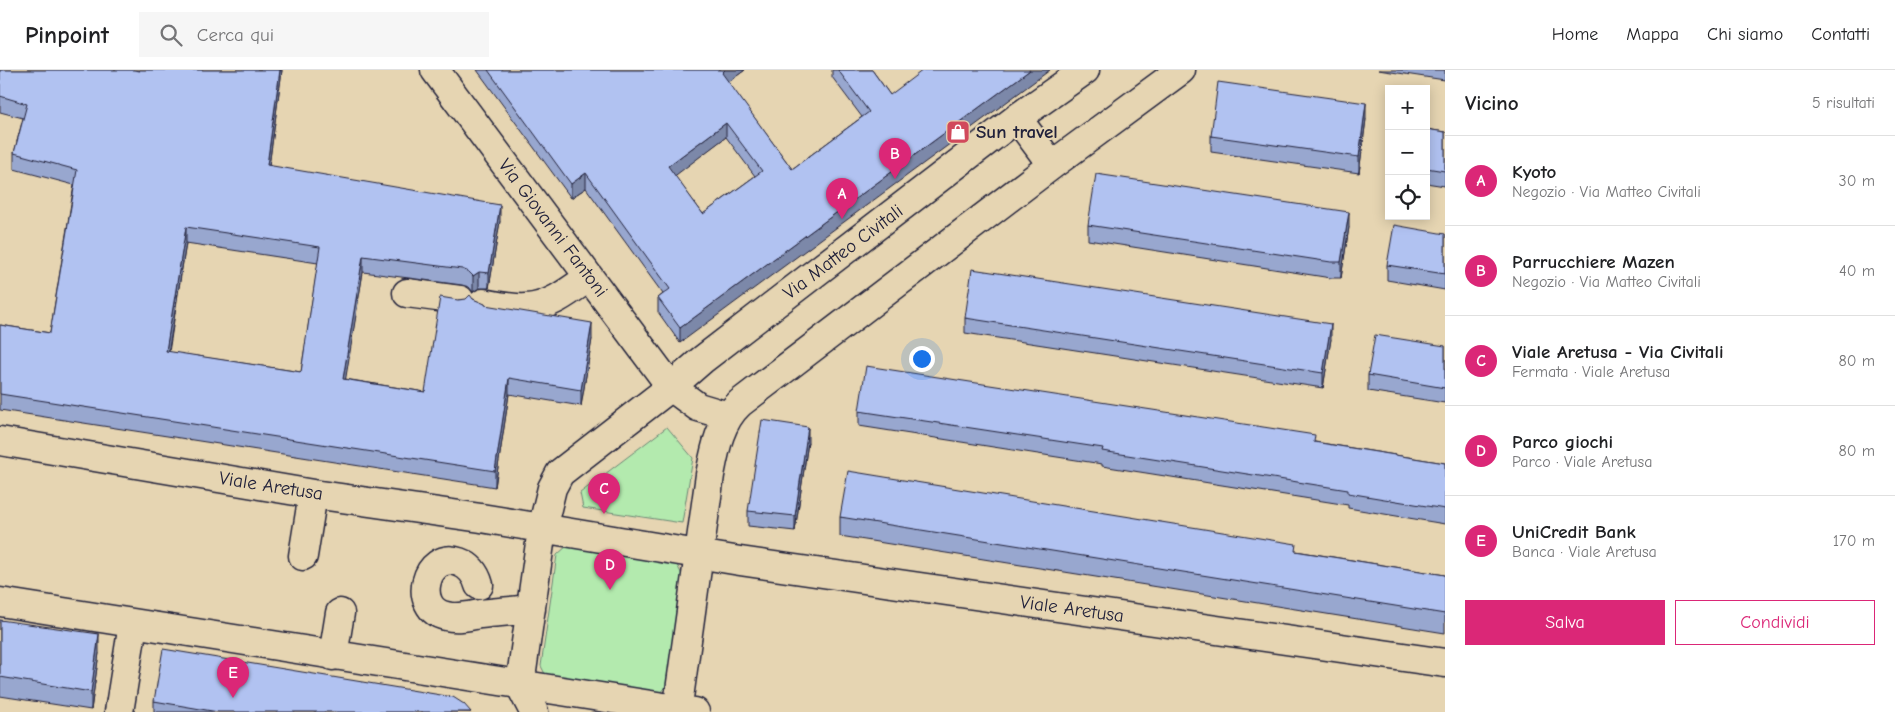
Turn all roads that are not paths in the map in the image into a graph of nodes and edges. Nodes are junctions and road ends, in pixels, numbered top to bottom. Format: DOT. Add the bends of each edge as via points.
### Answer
graph roads {
  1 [pos="436,70"];
  2 [pos="1084,70"];
  3 [pos="1181,70"];
  4 [pos="1017,118"];
  5 [pos="1052,165"];
  6 [pos="589,277"];
  7 [pos="407,293"];
  8 [pos="671,387"];
  9 [pos="728,416"];
  10 [pos="0,441"];
  11 [pos="313,494"];
  12 [pos="542,528"];
  13 [pos="700,554"];
  14 [pos="303,556"];
  15 [pos="479,584"];
  16 [pos="0,602"];
  17 [pos="531,609"];
  18 [pos="340,613"];
  19 [pos="133,624"];
  20 [pos="332,656"];
  21 [pos="1445,663"];
  22 [pos="520,685"];
  23 [pos="683,711"];
  24 [pos="119,712"];
  25 [pos="534,712"];
  1 -- 6 [label="street, Via Giovanni Fantoni"];
  2 -- 4 [label="street, Via Matteo Civitali"];
  3 -- 5 [label="street"];
  4 -- 5 [label="street"];
  4 -- 8 [label="street, Via Matteo Civitali"];
  5 -- 9 [label="street" via="740,403"];
  6 -- 7 [label="street" via="541,306 526,308"];
  6 -- 8 [label="street, Via Giovanni Fantoni"];
  8 -- 9 [label="street" via="698,408"];
  8 -- 12 [label="street, Via Matteo Civitali" via="560,473 552,488"];
  9 -- 13 [label="street" via="715,449"];
  10 -- 11 [label="street, Viale Aretusa"];
  11 -- 12 [label="street, Viale Aretusa"];
  11 -- 14 [label="street"];
  12 -- 13 [label="street, Viale Aretusa"];
  12 -- 17 [label="street"];
  13 -- 21 [label="street, Viale Aretusa"];
  13 -- 23 [label="street"];
  15 -- 17 [label="street" via="465,565 445,561 433,567 426,581 426,600 436,612 449,617"];
  16 -- 19 [label="street"];
  17 -- 22 [label="street"];
  18 -- 20 [label="street"];
  19 -- 20 [label="street"];
  19 -- 24 [label="street"];
  20 -- 22 [label="street"];
  22 -- 23 [label="street"];
  22 -- 25 [label="street"];
}
